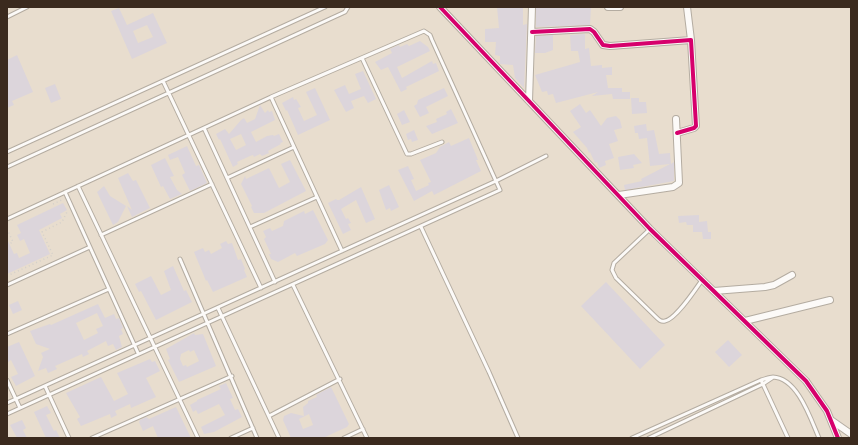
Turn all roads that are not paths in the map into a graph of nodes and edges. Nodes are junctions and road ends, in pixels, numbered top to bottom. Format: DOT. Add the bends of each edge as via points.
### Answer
graph roads {
  1 [pos="27,7"];
  2 [pos="325,7"];
  3 [pos="348,7"];
  4 [pos="440,7"];
  5 [pos="532,7"];
  6 [pos="608,7"];
  7 [pos="620,7"];
  8 [pos="687,7"];
  9 [pos="20,9"];
  10 [pos="7,17"];
  11 [pos="532,32"];
  12 [pos="691,40"];
  13 [pos="362,58"];
  14 [pos="163,81"];
  15 [pos="168,93"];
  16 [pos="271,97"];
  17 [pos="529,101"];
  18 [pos="676,120"];
  19 [pos="204,128"];
  20 [pos="677,133"];
  21 [pos="189,135"];
  22 [pos="442,142"];
  23 [pos="294,147"];
  24 [pos="7,152"];
  25 [pos="546,156"];
  26 [pos="7,167"];
  27 [pos="227,178"];
  28 [pos="496,182"];
  29 [pos="212,184"];
  30 [pos="78,186"];
  31 [pos="65,192"];
  32 [pos="619,195"];
  33 [pos="317,197"];
  34 [pos="7,219"];
  35 [pos="250,227"];
  36 [pos="421,227"];
  37 [pos="650,229"];
  38 [pos="101,235"];
  39 [pos="90,247"];
  40 [pos="342,251"];
  41 [pos="180,259"];
  42 [pos="792,275"];
  43 [pos="703,280"];
  44 [pos="275,282"];
  45 [pos="7,285"];
  46 [pos="293,285"];
  47 [pos="261,288"];
  48 [pos="109,289"];
  49 [pos="714,290"];
  50 [pos="830,300"];
  51 [pos="218,308"];
  52 [pos="205,314"];
  53 [pos="222,317"];
  54 [pos="745,321"];
  55 [pos="209,323"];
  56 [pos="7,334"];
  57 [pos="150,338"];
  58 [pos="135,345"];
  59 [pos="154,347"];
  60 [pos="138,353"];
  61 [pos="232,376"];
  62 [pos="774,377"];
  63 [pos="340,379"];
  64 [pos="7,380"];
  65 [pos="761,380"];
  66 [pos="763,384"];
  67 [pos="45,386"];
  68 [pos="49,395"];
  69 [pos="16,399"];
  70 [pos="179,399"];
  71 [pos="7,403"];
  72 [pos="20,408"];
  73 [pos="7,414"];
  74 [pos="268,416"];
  75 [pos="831,420"];
  76 [pos="253,428"];
  77 [pos="363,429"];
  78 [pos="850,432"];
  79 [pos="69,438"];
  80 [pos="92,438"];
  81 [pos="198,438"];
  82 [pos="231,438"];
  83 [pos="257,438"];
  84 [pos="278,438"];
  85 [pos="344,438"];
  86 [pos="367,438"];
  87 [pos="518,438"];
  88 [pos="632,438"];
  89 [pos="649,438"];
  90 [pos="788,438"];
  91 [pos="819,438"];
  92 [pos="838,438"];
  1 -- 9 [label="lane"];
  2 -- 14 [label="lane"];
  3 -- 15 [label="lane" via="345,12"];
  4 -- 17 [label="street"];
  5 -- 11 [label="street"];
  6 -- 7 [label="street"];
  8 -- 12 [label="street"];
  9 -- 10 [label="lane"];
  11 -- 12 [label="street" via="590,29 603,45 610,46"];
  11 -- 17 [label="street"];
  12 -- 20 [label="street" via="696,126"];
  13 -- 16 [label="lane"];
  13 -- 22 [label="lane" via="407,154"];
  13 -- 28 [label="lane" via="424,31 427,33"];
  14 -- 15 [label="lane"];
  14 -- 24 [label="lane"];
  15 -- 21 [label="lane"];
  15 -- 26 [label="lane"];
  16 -- 19 [label="lane"];
  16 -- 23 [label="lane"];
  17 -- 32 [label="street"];
  18 -- 20 [label="street"];
  19 -- 21 [label="lane"];
  19 -- 27 [label="lane"];
  20 -- 32 [label="street" via="679,183 676,186"];
  21 -- 29 [label="lane"];
  21 -- 30 [label="lane"];
  23 -- 27 [label="lane"];
  23 -- 33 [label="lane"];
  25 -- 28 [label="lane"];
  27 -- 35 [label="lane"];
  28 -- 36 [label="lane" via="500,188 499,192"];
  28 -- 40 [label="lane"];
  29 -- 38 [label="lane"];
  29 -- 47 [label="lane"];
  30 -- 31 [label="lane"];
  30 -- 38 [label="lane"];
  31 -- 34 [label="lane"];
  31 -- 39 [label="lane"];
  32 -- 37 [label="street"];
  33 -- 35 [label="lane"];
  33 -- 40 [label="lane"];
  35 -- 44 [label="lane"];
  36 -- 46 [label="lane"];
  36 -- 87 [label="lane"];
  37 -- 43 [label="street"];
  37 -- 43 [label="lane" via="614,263 612,270 616,278 656,318 666,321 674,316"];
  38 -- 57 [label="lane"];
  39 -- 45 [label="lane"];
  39 -- 48 [label="lane"];
  40 -- 44 [label="lane"];
  41 -- 52 [label="lane"];
  42 -- 49 [label="street" via="765,287"];
  43 -- 49 [label="street"];
  44 -- 47 [label="lane"];
  46 -- 53 [label="lane"];
  46 -- 63 [label="lane"];
  47 -- 51 [label="lane"];
  48 -- 56 [label="lane"];
  48 -- 58 [label="lane"];
  49 -- 54 [label="street"];
  50 -- 54 [label="street"];
  51 -- 52 [label="lane"];
  51 -- 53 [label="lane"];
  52 -- 55 [label="lane"];
  52 -- 57 [label="lane"];
  53 -- 55 [label="lane"];
  53 -- 74 [label="lane"];
  54 -- 75 [label="street" via="806,381"];
  55 -- 59 [label="lane"];
  55 -- 61 [label="lane"];
  57 -- 58 [label="lane"];
  57 -- 59 [label="lane"];
  58 -- 60 [label="lane"];
  58 -- 67 [label="lane"];
  59 -- 60 [label="lane"];
  59 -- 70 [label="lane"];
  60 -- 68 [label="lane"];
  61 -- 70 [label="lane"];
  61 -- 76 [label="lane"];
  62 -- 65 [label="lane"];
  62 -- 66 [label="lane"];
  62 -- 91 [label="lane" via="789,384 797,392"];
  63 -- 74 [label="lane"];
  63 -- 77 [label="lane"];
  64 -- 69 [label="lane"];
  65 -- 66 [label="lane"];
  65 -- 88 [label="lane"];
  66 -- 89 [label="lane"];
  66 -- 90 [label="lane"];
  67 -- 68 [label="lane"];
  67 -- 69 [label="lane"];
  68 -- 72 [label="lane"];
  68 -- 79 [label="lane"];
  69 -- 71 [label="lane"];
  69 -- 72 [label="lane"];
  70 -- 80 [label="lane"];
  70 -- 81 [label="lane"];
  72 -- 73 [label="lane"];
  74 -- 84 [label="lane"];
  75 -- 78 [label="street"];
  75 -- 92 [label="street"];
  76 -- 82 [label="lane"];
  76 -- 83 [label="lane"];
  77 -- 85 [label="lane"];
  77 -- 86 [label="lane"];
}
